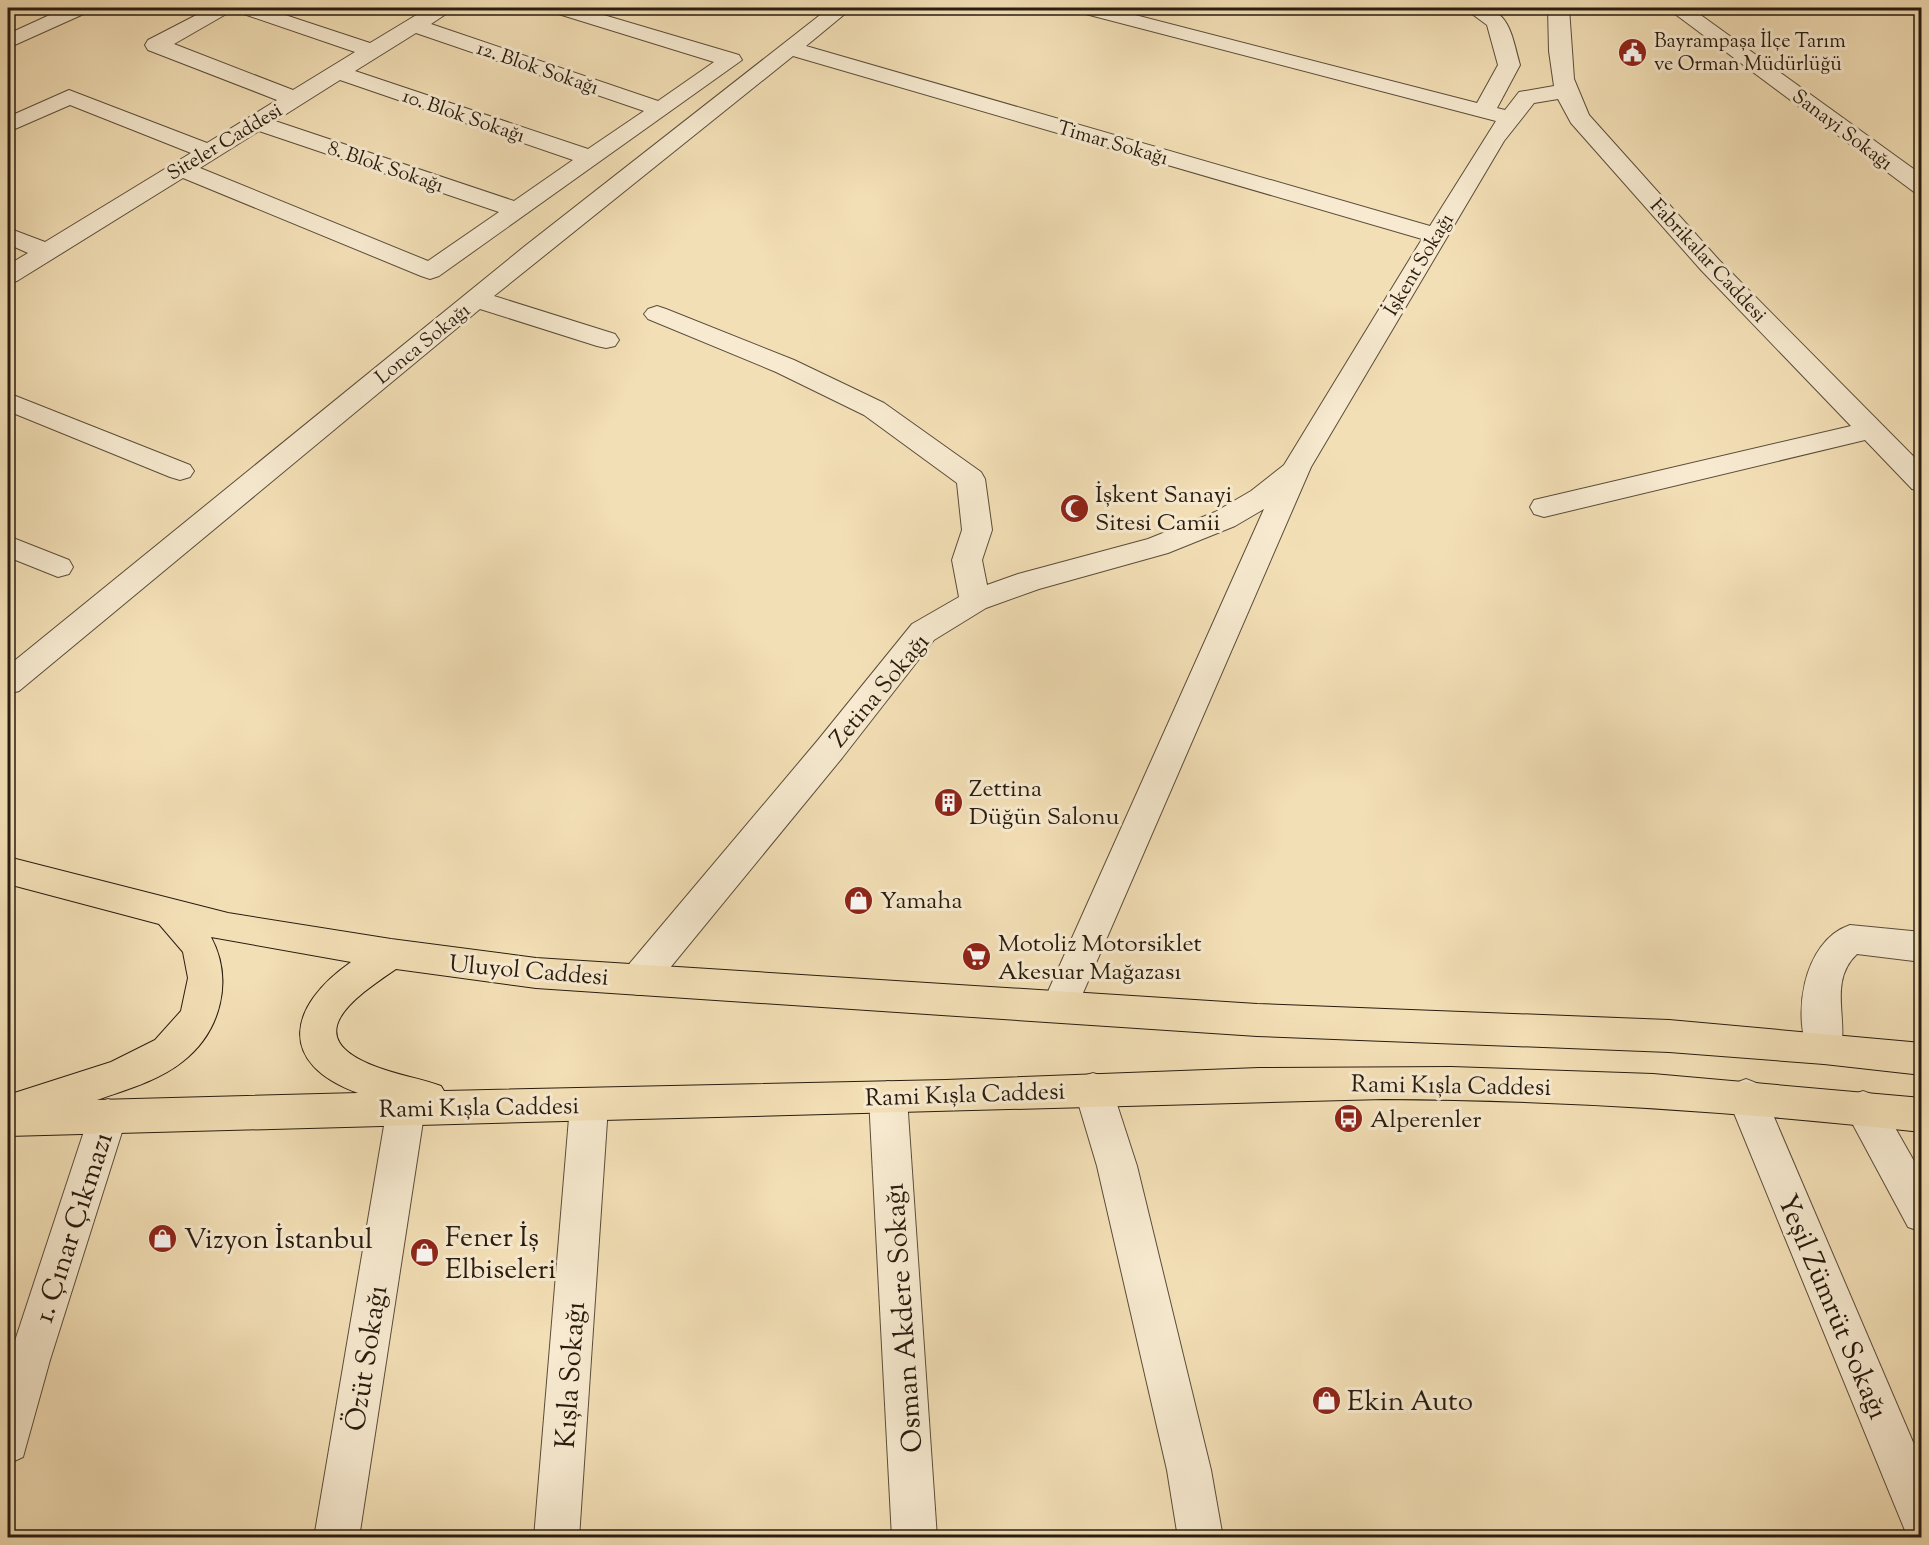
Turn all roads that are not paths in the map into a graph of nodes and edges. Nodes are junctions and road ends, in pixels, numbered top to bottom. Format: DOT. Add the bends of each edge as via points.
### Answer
graph roads {
  1 [pos="81,8"];
  2 [pos="225,8"];
  3 [pos="245,8"];
  4 [pos="442,8"];
  5 [pos="559,8"];
  6 [pos="802,8"];
  7 [pos="1085,8"];
  8 [pos="1475,8"];
  9 [pos="1559,8"];
  10 [pos="1678,8"];
  11 [pos="836,12"];
  12 [pos="414,25"];
  13 [pos="14,34"];
  14 [pos="791,49"];
  15 [pos="372,51"];
  16 [pos="337,72"];
  17 [pos="1564,91"];
  18 [pos="295,99"];
  19 [pos="661,109"];
  20 [pos="1483,112"];
  21 [pos="1509,118"];
  22 [pos="255,122"];
  23 [pos="8,125"];
  24 [pos="207,150"];
  25 [pos="591,158"];
  26 [pos="180,168"];
  27 [pos="1922,187"];
  28 [pos="517,210"];
  29 [pos="8,235"];
  30 [pos="1436,235"];
  31 [pos="44,251"];
  32 [pos="8,276"];
  33 [pos="476,299"];
  34 [pos="657,314"];
  35 [pos="606,340"];
  36 [pos="8,401"];
  37 [pos="1871,430"];
  38 [pos="1297,467"];
  39 [pos="180,471"];
  40 [pos="1922,482"];
  41 [pos="1544,507"];
  42 [pos="8,546"];
  43 [pos="58,567"];
  44 [pos="975,601"];
  45 [pos="8,683"];
  46 [pos="8,872"];
  47 [pos="172,914"];
  48 [pos="1922,946"];
  49 [pos="391,954"];
  50 [pos="638,980"];
  51 [pos="1060,1005"];
  52 [pos="1824,1048"];
  53 [pos="1922,1059"];
  54 [pos="1093,1089"];
  55 [pos="1746,1096"];
  56 [pos="888,1098"];
  57 [pos="589,1106"];
  58 [pos="406,1108"];
  59 [pos="1863,1108"];
  60 [pos="463,1109"];
  61 [pos="8,1111"];
  62 [pos="1922,1115"];
  63 [pos="108,1116"];
  64 [pos="8,1119"];
  65 [pos="1922,1214"];
  66 [pos="8,1442"];
  67 [pos="1922,1517"];
  68 [pos="336,1538"];
  69 [pos="556,1538"];
  70 [pos="915,1538"];
  71 [pos="1201,1538"];
  1 -- 13 [label="street"];
  2 -- 18 [label="street" via="156,45"];
  3 -- 15 [label="street"];
  4 -- 12 [label="street, Siteler Caddesi"];
  5 -- 19 [label="street" via="731,60"];
  6 -- 11 [label="street"];
  7 -- 20 [label="street"];
  8 -- 20 [label="street" via="1497,22 1509,65"];
  9 -- 17 [label="street, Fabrikalar Caddesi"];
  10 -- 27 [label="street, Sanayi Sokağı"];
  11 -- 14 [label="street, Lonca Sokağı"];
  12 -- 15 [label="street, Siteler Caddesi"];
  12 -- 19 [label="street, 12. Blok Sokağı"];
  14 -- 30 [label="street, Timar Sokağı"];
  14 -- 33 [label="street, Lonca Sokağı"];
  15 -- 16 [label="street, Siteler Caddesi"];
  16 -- 18 [label="street, Siteler Caddesi"];
  16 -- 25 [label="street, 10. Blok Sokağı"];
  17 -- 21 [label="street, İşkent Sokağı" via="1527,97"];
  17 -- 37 [label="street, Fabrikalar Caddesi" via="1579,118 1703,256"];
  18 -- 22 [label="street, Siteler Caddesi"];
  19 -- 25 [label="street"];
  20 -- 21 [label="street"];
  21 -- 30 [label="street, İşkent Sokağı"];
  22 -- 24 [label="street, Siteler Caddesi"];
  22 -- 28 [label="street, 8. Blok Sokağı"];
  23 -- 24 [label="street" via="69,97"];
  24 -- 26 [label="street, Siteler Caddesi"];
  25 -- 28 [label="street"];
  26 -- 28 [label="street" via="430,271"];
  26 -- 31 [label="street, Siteler Caddesi"];
  29 -- 31 [label="street"];
  30 -- 38 [label="street, İşkent Sokağı"];
  31 -- 32 [label="street, Siteler Caddesi"];
  33 -- 35 [label="street"];
  33 -- 45 [label="street, Lonca Sokağı"];
  34 -- 44 [label="street" via="785,366 874,409 971,478 977,530 966,560"];
  36 -- 39 [label="street"];
  37 -- 40 [label="street, Fabrikalar Caddesi"];
  37 -- 41 [label="street"];
  38 -- 44 [label="street, Zetina Sokağı" via="1261,498 1225,519 1158,546 1029,581"];
  38 -- 51 [label="street"];
  42 -- 43 [label="street"];
  44 -- 50 [label="street, Zetina Sokağı" via="923,632"];
  46 -- 47 [label="main road, Uluyol Caddesi"];
  47 -- 49 [label="main road, Uluyol Caddesi"];
  47 -- 61 [label="main road" via="192,936 204,963 205,993 197,1019 178,1044 156,1059"];
  48 -- 52 [label="street" via="1850,939 1837,949 1819,990"];
  49 -- 50 [label="main road, Uluyol Caddesi"];
  49 -- 60 [label="main road" via="337,992 320,1016 315,1035 324,1053 345,1070"];
  50 -- 51 [label="main road, Uluyol Caddesi"];
  51 -- 52 [label="main road" via="1257,1020 1657,1036"];
  52 -- 53 [label="main road"];
  54 -- 55 [label="main road, Rami Kışla Caddesi" via="1387,1083"];
  54 -- 56 [label="main road, Rami Kışla Caddesi"];
  54 -- 71 [label="street" via="1117,1166 1189,1470"];
  55 -- 59 [label="main road, Rami Kışla Caddesi"];
  55 -- 67 [label="street, Yeşil Zümrüt Sokağı"];
  56 -- 57 [label="main road, Rami Kışla Caddesi"];
  56 -- 70 [label="street, Osman Akdere Sokağı"];
  57 -- 60 [label="main road, Rami Kışla Caddesi"];
  57 -- 69 [label="street, Kışla Sokağı"];
  58 -- 60 [label="main road, Rami Kışla Caddesi"];
  58 -- 63 [label="main road, Rami Kışla Caddesi"];
  58 -- 68 [label="street, Özüt Sokağı"];
  59 -- 62 [label="main road, Rami Kışla Caddesi"];
  59 -- 65 [label="street"];
  63 -- 64 [label="main road, Rami Kışla Caddesi"];
  63 -- 66 [label="street, 1. Çınar Çıkmazı" via="29,1360"];
}
